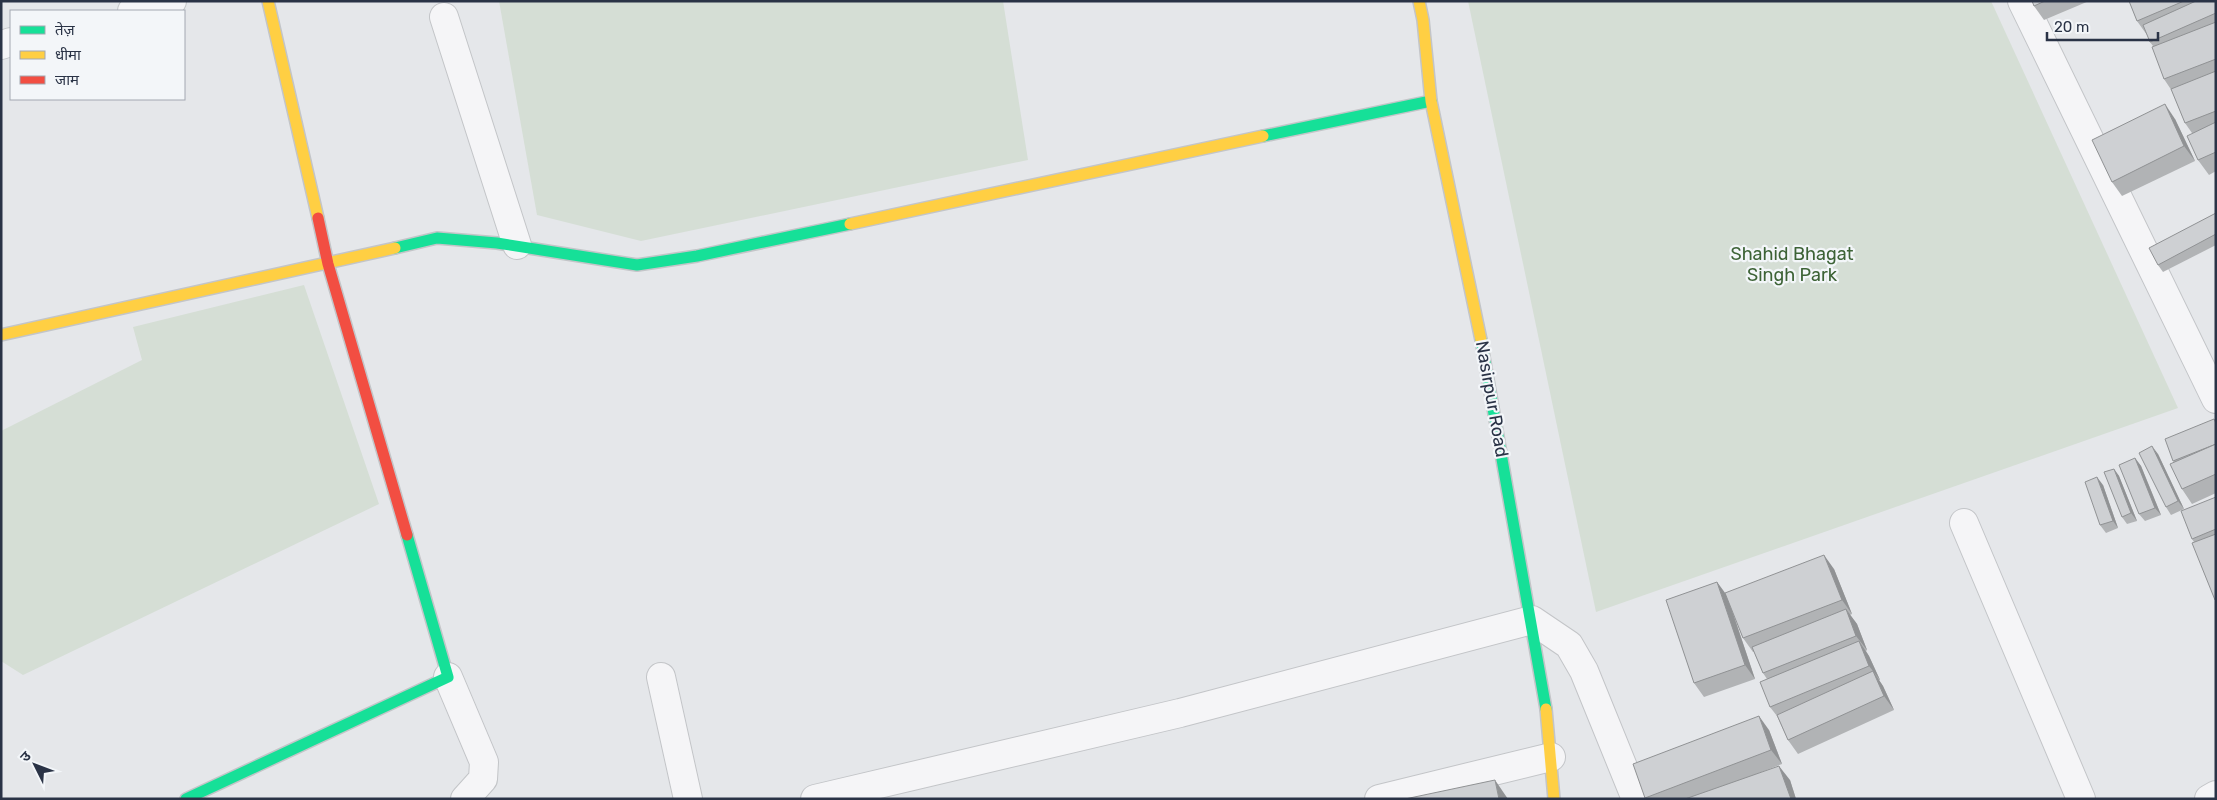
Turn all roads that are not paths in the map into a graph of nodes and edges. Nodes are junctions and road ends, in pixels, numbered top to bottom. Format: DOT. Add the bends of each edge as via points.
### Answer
graph roads {
  1 [pos="172,1"];
  2 [pos="268,1"];
  3 [pos="1419,1"];
  4 [pos="2022,1"];
  5 [pos="136,10"];
  6 [pos="444,17"];
  7 [pos="1431,101"];
  8 [pos="516,245"];
  9 [pos="328,264"];
  10 [pos="1,335"];
  11 [pos="2216,399"];
  12 [pos="1964,523"];
  13 [pos="1532,620"];
  14 [pos="448,676"];
  15 [pos="661,677"];
  16 [pos="1551,757"];
  17 [pos="2216,795"];
  18 [pos="186,799"];
  19 [pos="465,799"];
  20 [pos="688,799"];
  21 [pos="815,799"];
  22 [pos="1379,799"];
  23 [pos="1554,799"];
  24 [pos="1636,799"];
  25 [pos="2081,799"];
  26 [pos="2209,799"];
  1 -- 5 [label="street"];
  2 -- 9 [label="street"];
  3 -- 7 [label="street, Nasirpur Road"];
  4 -- 11 [label="street"];
  6 -- 8 [label="street"];
  7 -- 8 [label="street" via="697,256 637,265"];
  7 -- 13 [label="street, Nasirpur Road" via="1474,299"];
  8 -- 9 [label="street" via="437,238"];
  9 -- 10 [label="street"];
  9 -- 14 [label="street"];
  12 -- 25 [label="street"];
  13 -- 16 [label="street, Nasirpur Road" via="1546,696"];
  13 -- 21 [label="street" via="1180,713"];
  13 -- 24 [label="street" via="1570,645"];
  14 -- 18 [label="street"];
  14 -- 19 [label="street" via="484,762 483,779"];
  15 -- 20 [label="street"];
  16 -- 22 [label="street"];
  16 -- 23 [label="street, Nasirpur Road"];
  17 -- 26 [label="street"];
}
